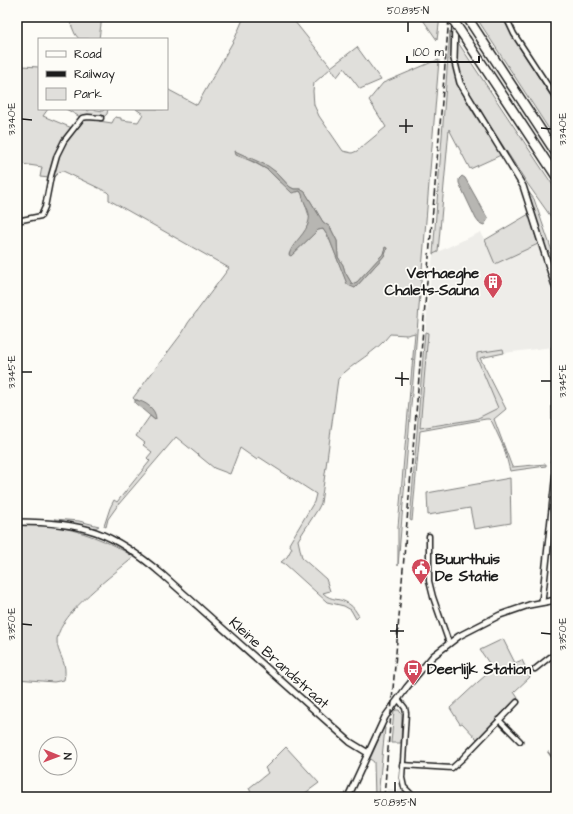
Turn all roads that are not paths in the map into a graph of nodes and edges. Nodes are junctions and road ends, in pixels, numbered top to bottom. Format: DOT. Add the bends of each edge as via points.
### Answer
graph roads {
  1 [pos="452,17"];
  2 [pos="456,17"];
  3 [pos="506,17"];
  4 [pos="468,19"];
  5 [pos="556,98"];
  6 [pos="101,118"];
  7 [pos="556,153"];
  8 [pos="556,176"];
  9 [pos="17,220"];
  10 [pos="556,289"];
  11 [pos="556,472"];
  12 [pos="17,522"];
  13 [pos="428,536"];
  14 [pos="556,601"];
  15 [pos="542,602"];
  16 [pos="449,643"];
  17 [pos="556,656"];
  18 [pos="535,669"];
  19 [pos="398,699"];
  20 [pos="517,702"];
  21 [pos="499,720"];
  22 [pos="520,741"];
  23 [pos="368,753"];
  24 [pos="402,765"];
  25 [pos="348,797"];
  26 [pos="414,797"];
  1 -- 8 [label="highway, bridge"];
  2 -- 10 [label="street" via="454,58 460,83 523,186"];
  3 -- 5 [label="street" via="514,34"];
  4 -- 7 [label="highway"];
  6 -- 9 [label="street" via="82,118 60,149 41,216"];
  11 -- 15 [label="street"];
  12 -- 23 [label="street, Kleine Brandstraat" via="59,523 85,528 124,545 176,587 350,742"];
  13 -- 16 [label="street" via="429,581"];
  14 -- 15 [label="street"];
  15 -- 16 [label="street" via="500,615"];
  16 -- 19 [label="street" via="433,656"];
  17 -- 18 [label="street" via="550,657"];
  19 -- 23 [label="street" via="382,723"];
  19 -- 24 [label="street" via="406,713"];
  20 -- 21 [label="street"];
  21 -- 22 [label="street"];
  21 -- 24 [label="street" via="452,768"];
  23 -- 25 [label="street"];
  24 -- 26 [label="street" via="404,787"];
}
